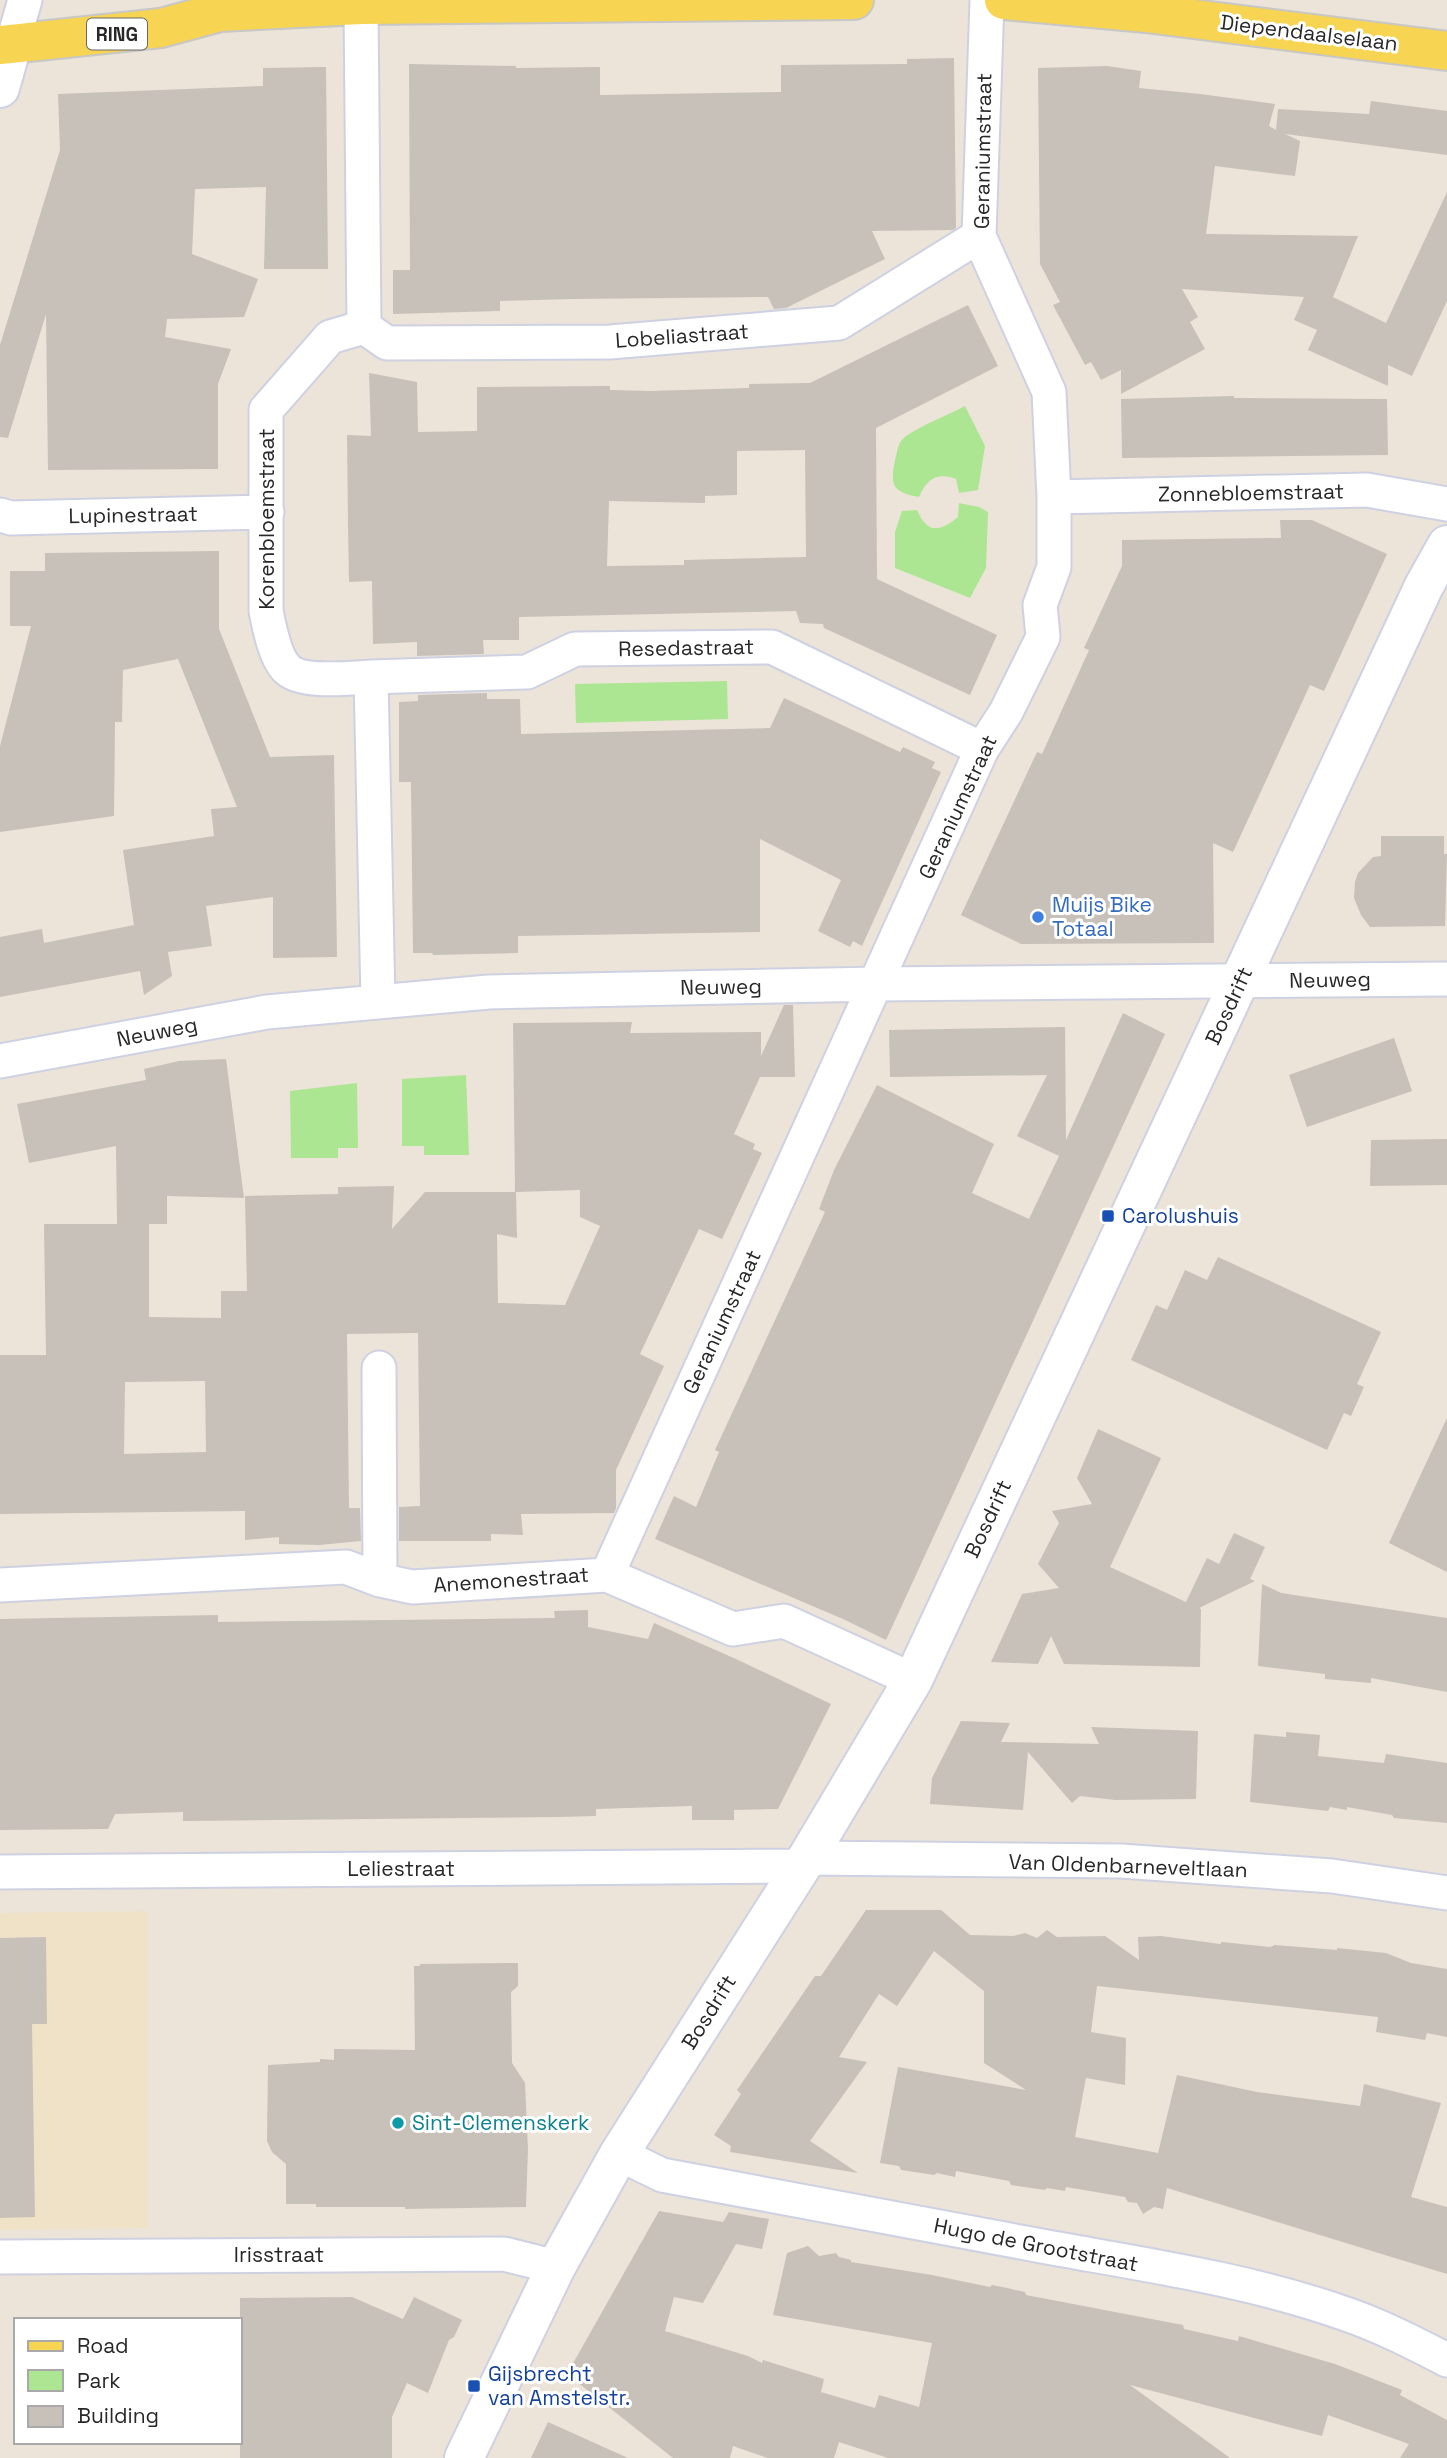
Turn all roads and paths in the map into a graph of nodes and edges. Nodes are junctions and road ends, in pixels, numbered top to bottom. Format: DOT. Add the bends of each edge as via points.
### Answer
graph roads {
  1 [pos="25,0"];
  2 [pos="161,0"];
  3 [pos="854,0"];
  4 [pos="987,0"];
  5 [pos="1004,0"];
  6 [pos="361,5"];
  7 [pos="1147,6"];
  8 [pos="220,12"];
  9 [pos="6,45"];
  10 [pos="1447,51"];
  11 [pos="0,88"];
  12 [pos="979,236"];
  13 [pos="364,327"];
  14 [pos="1055,497"];
  15 [pos="1447,504"];
  16 [pos="267,512"];
  17 [pos="0,515"];
  18 [pos="1447,545"];
  19 [pos="371,677"];
  20 [pos="982,749"];
  21 [pos="1447,979"];
  22 [pos="1241,981"];
  23 [pos="877,984"];
  24 [pos="378,1000"];
  25 [pos="0,1062"];
  26 [pos="379,1368"];
  27 [pos="607,1574"];
  28 [pos="380,1580"];
  29 [pos="0,1585"];
  30 [pos="913,1680"];
  31 [pos="804,1862"];
  32 [pos="0,1872"];
  33 [pos="1447,1893"];
  34 [pos="619,2154"];
  35 [pos="0,2257"];
  36 [pos="556,2267"];
  37 [pos="1447,2360"];
  38 [pos="464,2458"];
  1 -- 9 [label="street"];
  2 -- 8 [label="main road, RING"];
  3 -- 6 [label="main road, RING"];
  4 -- 12 [label="street, Geraniumstraat"];
  5 -- 7 [label="main road, Diependaalselaan"];
  6 -- 8 [label="main road, RING"];
  6 -- 13 [label="street"];
  7 -- 10 [label="main road, Diependaalselaan"];
  8 -- 9 [label="main road, RING" via="161,29"];
  9 -- 11 [label="street"];
  12 -- 13 [label="street, Lobeliastraat" via="839,323 596,342 387,343"];
  12 -- 14 [label="street, Geraniumstraat" via="1049,392"];
  13 -- 16 [label="street, Korenbloemstraat" via="330,337 267,410"];
  14 -- 15 [label="street, Zonnebloemstraat" via="1367,490"];
  14 -- 20 [label="street, Geraniumstraat" via="1054,568 1040,606 1043,637"];
  16 -- 17 [label="street, Lupinestraat"];
  16 -- 19 [label="street, Korenbloemstraat" via="266,611 285,667 298,677"];
  18 -- 22 [label="street, Bosdrift"];
  19 -- 20 [label="street, Resedastraat" via="527,672 575,649 772,647"];
  19 -- 24 [label="street"];
  20 -- 23 [label="street, Geraniumstraat"];
  21 -- 22 [label="street, Neuweg"];
  22 -- 23 [label="street, Neuweg"];
  22 -- 30 [label="street, Bosdrift"];
  23 -- 24 [label="street, Neuweg" via="489,992"];
  23 -- 27 [label="street, Geraniumstraat"];
  24 -- 25 [label="street, Neuweg" via="267,1012"];
  26 -- 28 [label="street"];
  27 -- 28 [label="street, Anemonestraat" via="412,1587"];
  27 -- 30 [label="street, Anemonestraat" via="733,1629 783,1621"];
  28 -- 29 [label="street, Anemonestraat" via="346,1567"];
  30 -- 31 [label="street, Bosdrift"];
  31 -- 32 [label="street, Leliestraat"];
  31 -- 33 [label="street, Van Oldenbarneveltlaan" via="1121,1861 1332,1876"];
  31 -- 34 [label="street, Bosdrift"];
  34 -- 36 [label="street, Bosdrift"];
  34 -- 37 [label="street, Hugo de Grootstraat" via="662,2175 1291,2297 1395,2333"];
  35 -- 36 [label="street, Irisstraat" via="504,2253"];
  36 -- 38 [label="street, Bosdrift"];
}
